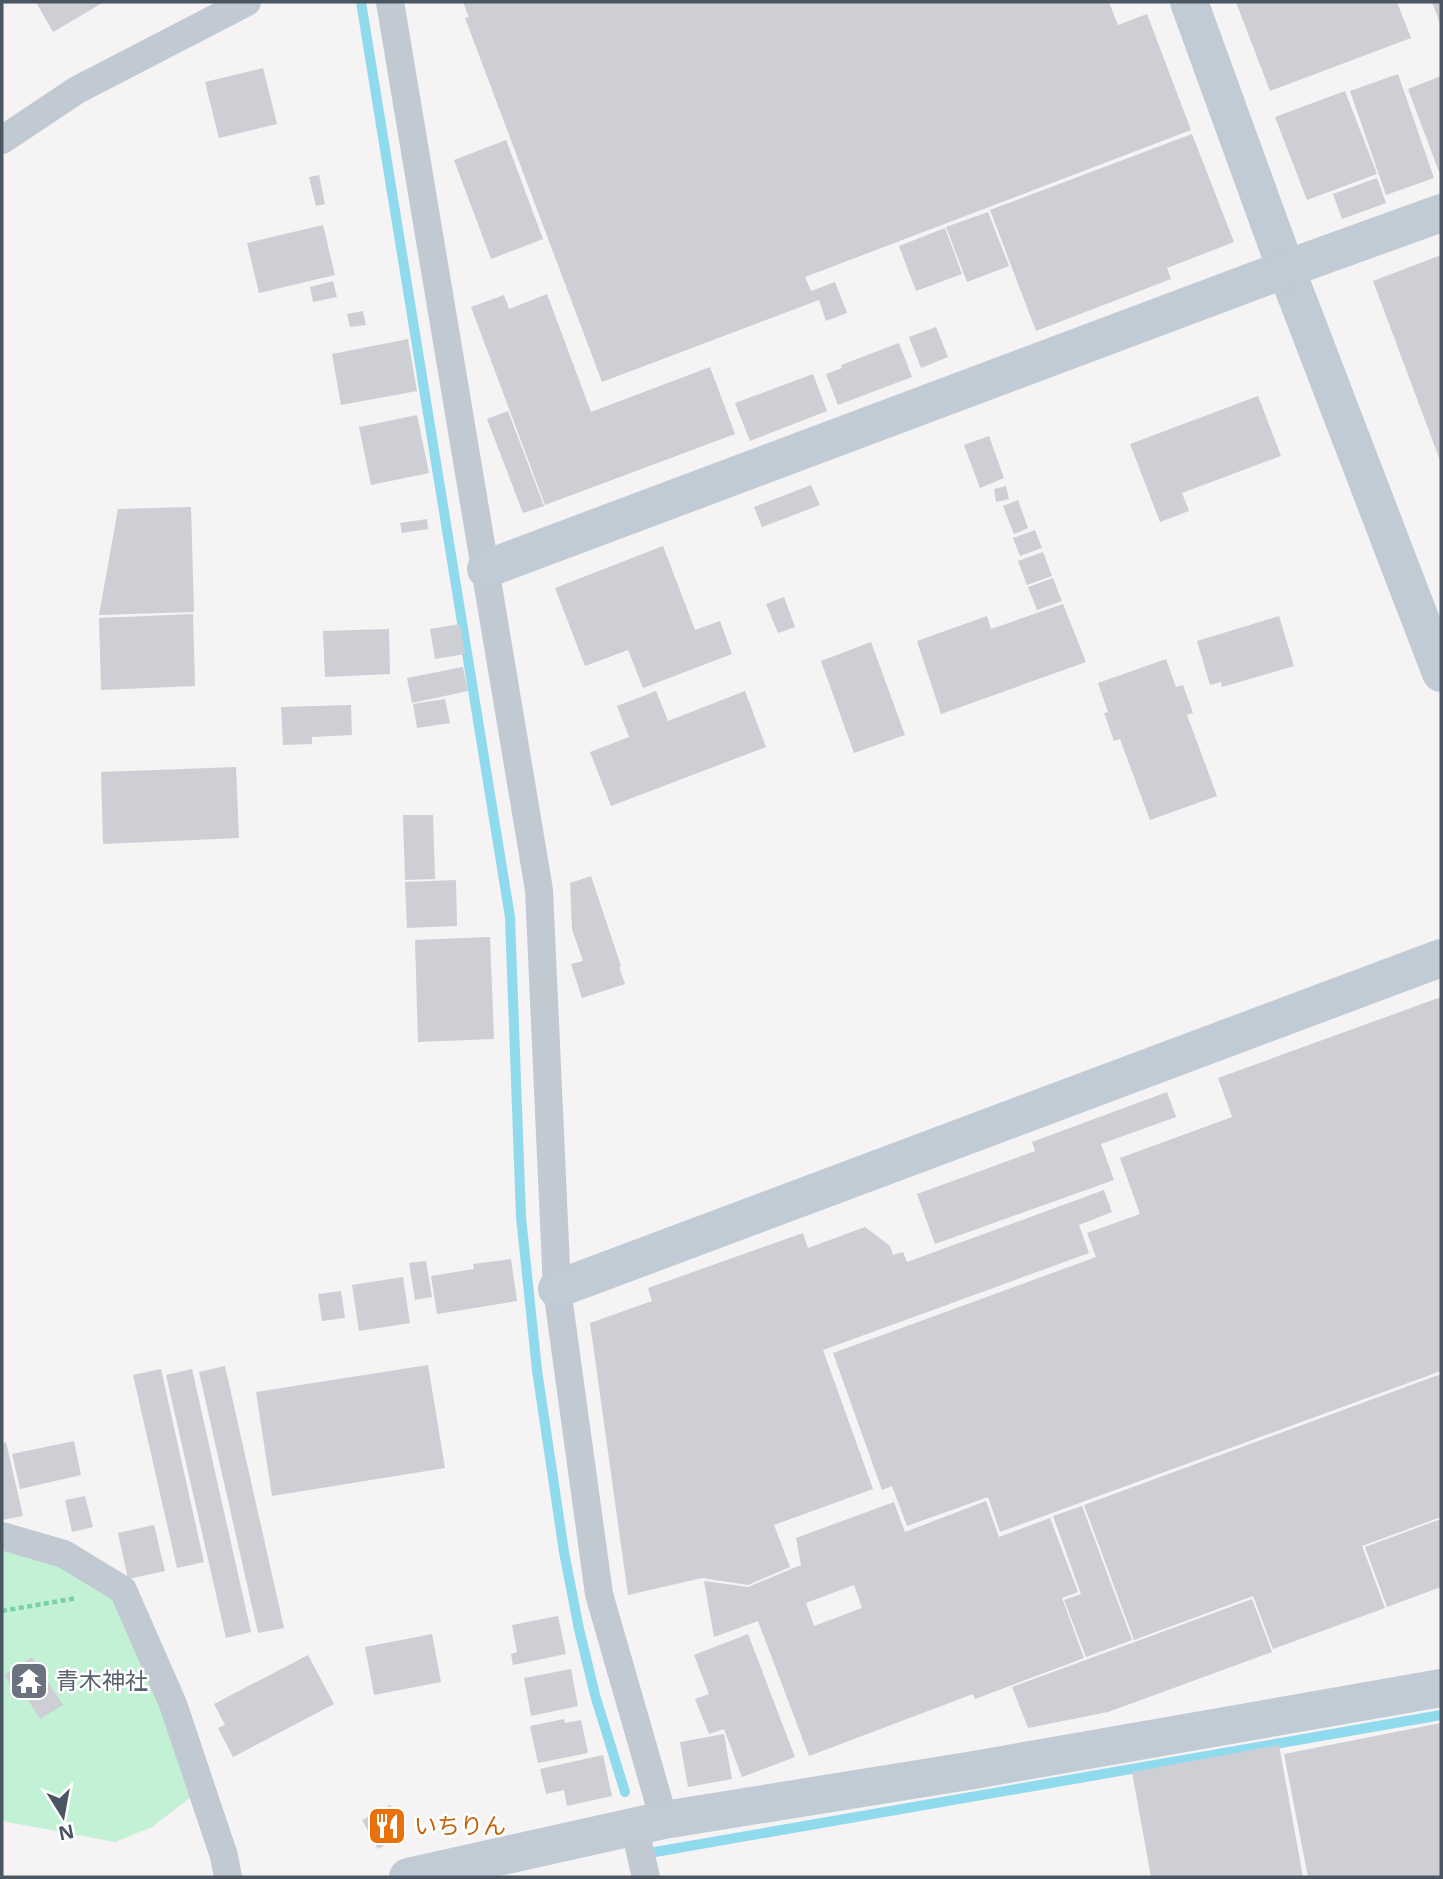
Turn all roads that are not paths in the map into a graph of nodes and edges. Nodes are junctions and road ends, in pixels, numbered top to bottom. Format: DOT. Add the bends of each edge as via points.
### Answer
graph roads {
  1 [pos="247,2"];
  2 [pos="390,2"];
  3 [pos="1189,2"];
  4 [pos="2,140"];
  5 [pos="1441,213"];
  6 [pos="1286,268"];
  7 [pos="486,569"];
  8 [pos="1441,673"];
  9 [pos="1441,958"];
  10 [pos="557,1289"];
  11 [pos="2,1536"];
  12 [pos="1441,1688"];
  13 [pos="649,1823"];
  14 [pos="228,1877"];
  15 [pos="408,1877"];
  16 [pos="646,1877"];
  1 -- 4 [label="street" via="77,90"];
  2 -- 7 [label="street"];
  3 -- 6 [label="street"];
  5 -- 6 [label="street"];
  6 -- 7 [label="street"];
  6 -- 8 [label="street"];
  7 -- 10 [label="street" via="539,890"];
  9 -- 10 [label="street"];
  10 -- 13 [label="street" via="599,1594"];
  11 -- 14 [label="street" via="64,1554 123,1590 173,1704"];
  12 -- 13 [label="street"];
  13 -- 15 [label="street"];
  13 -- 16 [label="street"];
}
